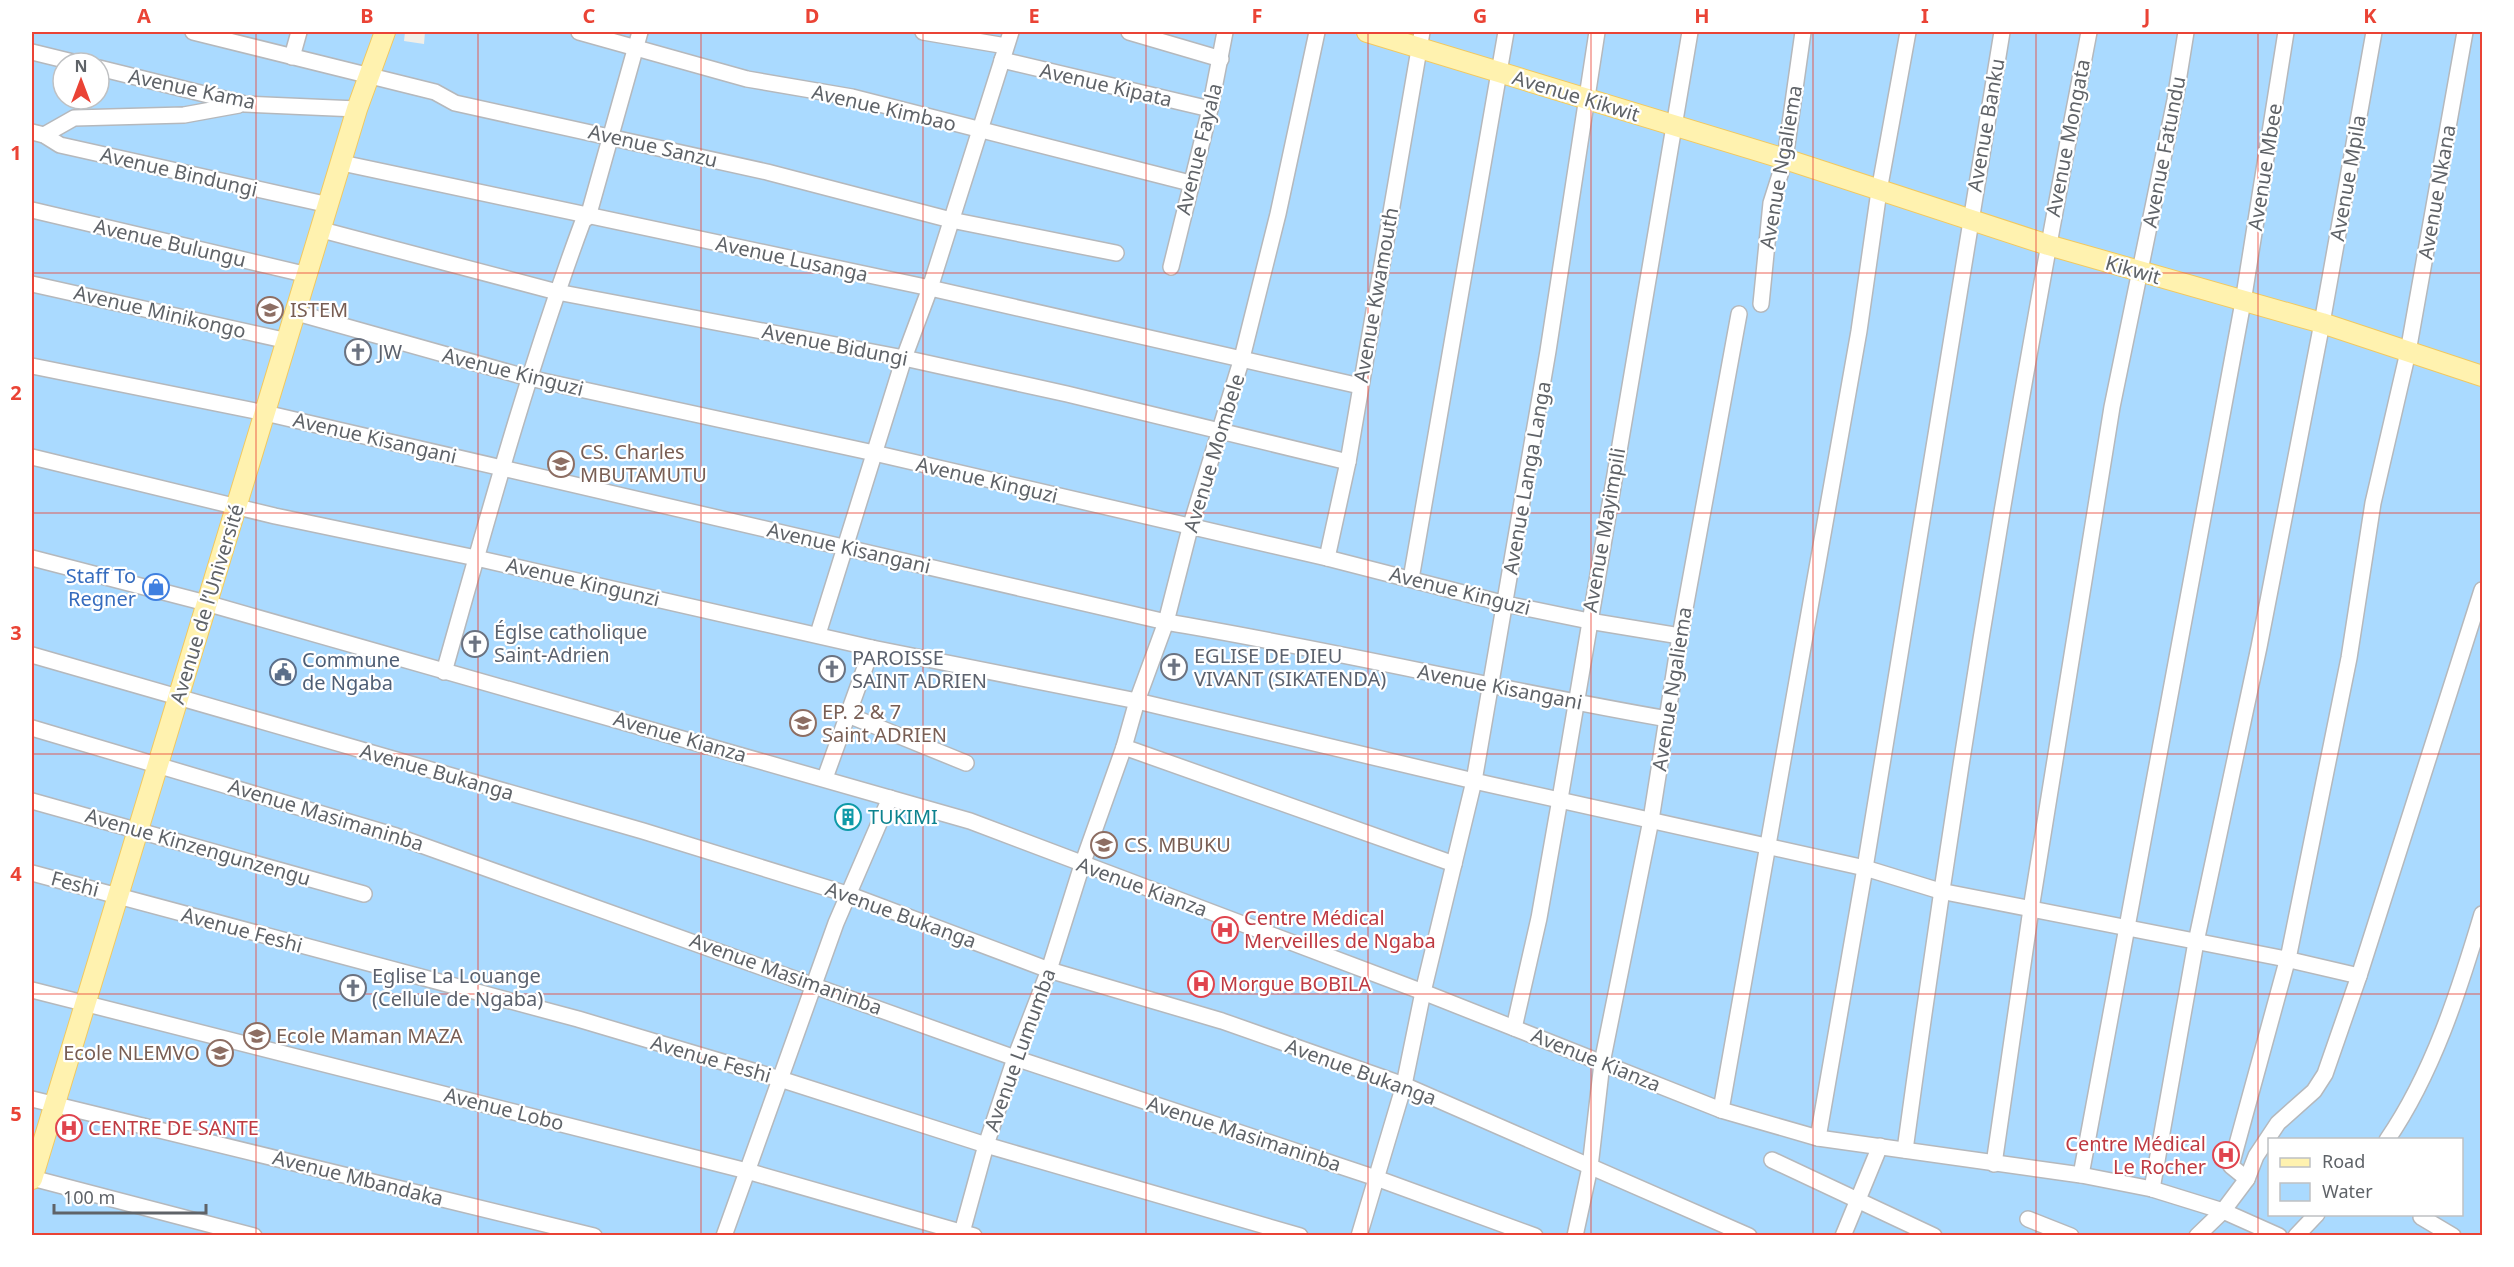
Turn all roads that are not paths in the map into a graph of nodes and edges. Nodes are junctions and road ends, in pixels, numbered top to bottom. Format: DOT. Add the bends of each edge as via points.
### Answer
graph roads {
  1 [pos="193,32"];
  2 [pos="299,32"];
  3 [pos="385,32"];
  4 [pos="579,32"];
  5 [pos="924,32"];
  6 [pos="1129,32"];
  7 [pos="1226,32"];
  8 [pos="1317,32"];
  9 [pos="1367,32"];
  10 [pos="1506,32"];
  11 [pos="1597,32"];
  12 [pos="1690,32"];
  13 [pos="1803,32"];
  14 [pos="1908,32"];
  15 [pos="2002,32"];
  16 [pos="2090,32"];
  17 [pos="2186,32"];
  18 [pos="2286,32"];
  19 [pos="2374,32"];
  20 [pos="2464,32"];
  21 [pos="638,39"];
  22 [pos="1421,40"];
  23 [pos="1007,46"];
  24 [pos="32,52"];
  25 [pos="51,57"];
  26 [pos="292,57"];
  27 [pos="1221,59"];
  28 [pos="111,71"];
  29 [pos="1499,73"];
  30 [pos="369,77"];
  31 [pos="1586,98"];
  32 [pos="245,104"];
  33 [pos="357,109"];
  34 [pos="1210,109"];
  35 [pos="1672,126"];
  36 [pos="979,131"];
  37 [pos="38,133"];
  38 [pos="609,136"];
  39 [pos="1785,159"];
  40 [pos="342,163"];
  41 [pos="1191,183"];
  42 [pos="1879,191"];
  43 [pos="329,206"];
  44 [pos="32,210"];
  45 [pos="588,217"];
  46 [pos="1970,219"];
  47 [pos="951,220"];
  48 [pos="322,230"];
  49 [pos="2048,245"];
  50 [pos="1116,254"];
  51 [pos="1171,267"];
  52 [pos="2139,271"];
  53 [pos="308,275"];
  54 [pos="32,284"];
  55 [pos="930,288"];
  56 [pos="557,292"];
  57 [pos="2243,302"];
  58 [pos="1761,303"];
  59 [pos="297,313"];
  60 [pos="1739,314"];
  61 [pos="2322,323"];
  62 [pos="288,341"];
  63 [pos="2408,352"];
  64 [pos="904,358"];
  65 [pos="1242,358"];
  66 [pos="32,366"];
  67 [pos="2482,376"];
  68 [pos="529,378"];
  69 [pos="1360,386"];
  70 [pos="266,413"];
  71 [pos="1221,432"];
  72 [pos="874,453"];
  73 [pos="32,457"];
  74 [pos="1348,462"];
  75 [pos="502,467"];
  76 [pos="237,506"];
  77 [pos="1191,528"];
  78 [pos="845,547"];
  79 [pos="32,558"];
  80 [pos="476,558"];
  81 [pos="1327,558"];
  82 [pos="1411,579"];
  83 [pos="2482,590"];
  84 [pos="206,603"];
  85 [pos="1506,604"];
  86 [pos="1589,621"];
  87 [pos="1166,622"];
  88 [pos="818,634"];
  89 [pos="1680,636"];
  90 [pos="872,648"];
  91 [pos="32,655"];
  92 [pos="444,672"];
  93 [pos="1491,685"];
  94 [pos="178,697"];
  95 [pos="1137,701"];
  96 [pos="1576,703"];
  97 [pos="848,715"];
  98 [pos="1668,719"];
  99 [pos="32,728"];
  100 [pos="1125,747"];
  101 [pos="966,763"];
  102 [pos="158,764"];
  103 [pos="825,778"];
  104 [pos="1474,782"];
  105 [pos="890,798"];
  106 [pos="1560,800"];
  107 [pos="32,801"];
  108 [pos="1651,820"];
  109 [pos="137,830"];
  110 [pos="1770,846"];
  111 [pos="1454,864"];
  112 [pos="1082,865"];
  113 [pos="1865,868"];
  114 [pos="32,873"];
  115 [pos="1940,891"];
  116 [pos="364,894"];
  117 [pos="850,895"];
  118 [pos="118,896"];
  119 [pos="2031,909"];
  120 [pos="2482,914"];
  121 [pos="2127,929"];
  122 [pos="2196,942"];
  123 [pos="2286,959"];
  124 [pos="1049,970"];
  125 [pos="2359,976"];
  126 [pos="813,984"];
  127 [pos="32,990"];
  128 [pos="1423,992"];
  129 [pos="86,1003"];
  130 [pos="1514,1028"];
  131 [pos="1015,1058"];
  132 [pos="1602,1063"];
  133 [pos="780,1079"];
  134 [pos="1404,1085"];
  135 [pos="32,1099"];
  136 [pos="52,1104"];
  137 [pos="1721,1110"];
  138 [pos="1818,1138"];
  139 [pos="2388,1138"];
  140 [pos="986,1145"];
  141 [pos="1880,1146"];
  142 [pos="1905,1150"];
  143 [pos="1772,1160"];
  144 [pos="1994,1164"];
  145 [pos="1590,1167"];
  146 [pos="747,1171"];
  147 [pos="2081,1175"];
  148 [pos="32,1178"];
  149 [pos="1376,1178"];
  150 [pos="2247,1179"];
  151 [pos="2152,1189"];
  152 [pos="1858,1200"];
  153 [pos="2223,1210"];
  154 [pos="2316,1216"];
  155 [pos="2421,1217"];
  156 [pos="2028,1219"];
  157 [pos="966,1234"];
  158 [pos="254,1236"];
  159 [pos="594,1236"];
  160 [pos="724,1236"];
  161 [pos="1300,1236"];
  162 [pos="1359,1236"];
  163 [pos="1535,1236"];
  164 [pos="1575,1236"];
  165 [pos="1749,1236"];
  166 [pos="1843,1236"];
  167 [pos="1934,1236"];
  168 [pos="2071,1236"];
  169 [pos="2197,1236"];
  170 [pos="2279,1236"];
  171 [pos="2296,1236"];
  172 [pos="2453,1236"];
  1 -- 26 [label="street, Avenue Sanzu"];
  2 -- 26 [label="street"];
  3 -- 30 [label="main road, Avenue de l’Université"];
  4 -- 21 [label="street, Avenue Kimbao"];
  5 -- 23 [label="street, Avenue Kipata"];
  6 -- 27 [label="street"];
  7 -- 27 [label="street, Avenue Fayala"];
  8 -- 65 [label="street, Avenue Mombele"];
  9 -- 22 [label="main road, Avenue Kikwit"];
  10 -- 29 [label="street"];
  11 -- 31 [label="street, Avenue Langa Langa"];
  12 -- 35 [label="street, Avenue Mayimpili"];
  13 -- 39 [label="street, Avenue Ngaliema"];
  14 -- 42 [label="street"];
  15 -- 46 [label="street, Avenue Banku"];
  16 -- 49 [label="street, Avenue Mongata"];
  17 -- 52 [label="street, Avenue Fatundu"];
  18 -- 57 [label="street, Avenue Mbee"];
  19 -- 61 [label="street, Avenue Mpila"];
  20 -- 63 [label="street, Avenue Nkana"];
  21 -- 36 [label="street, Avenue Kimbao" via="747,79 852,97"];
  21 -- 38 [label="street"];
  22 -- 29 [label="main road, Avenue Kikwit"];
  22 -- 69 [label="street, Avenue Kwamouth"];
  23 -- 34 [label="street, Avenue Kipata"];
  23 -- 36 [label="street"];
  24 -- 25 [label="street"];
  26 -- 30 [label="street, Avenue Sanzu"];
  27 -- 34 [label="street, Avenue Fayala"];
  28 -- 32 [label="street, Avenue Kama"];
  29 -- 31 [label="main road, Avenue Kikwit"];
  29 -- 82 [label="street"];
  30 -- 33 [label="main road, Avenue de l’Université"];
  30 -- 38 [label="street, Avenue Sanzu" via="441,96 455,104"];
  31 -- 35 [label="main road, Avenue Kikwit"];
  31 -- 85 [label="street, Avenue Langa Langa"];
  32 -- 33 [label="street, Avenue Kama"];
  32 -- 37 [label="street" via="184,116 74,118"];
  33 -- 40 [label="main road, Avenue de l’Université"];
  34 -- 41 [label="street, Avenue Fayala"];
  35 -- 39 [label="main road, Avenue Kikwit"];
  35 -- 86 [label="street, Avenue Mayimpili"];
  36 -- 41 [label="street, Avenue Kimbao"];
  36 -- 47 [label="street"];
  37 -- 43 [label="street, Avenue Bindungi" via="60,145"];
  38 -- 45 [label="street"];
  38 -- 47 [label="street, Avenue Sanzu"];
  39 -- 42 [label="main road, Kikwit"];
  39 -- 58 [label="street, Avenue Ngaliema" via="1771,203"];
  40 -- 43 [label="main road, Avenue de l’Université"];
  40 -- 45 [label="street, Avenue Lusanga"];
  41 -- 51 [label="street, Avenue Fayala"];
  42 -- 46 [label="main road, Kikwit"];
  42 -- 110 [label="street" via="1859,331"];
  43 -- 48 [label="main road, Avenue de l’Université"];
  44 -- 53 [label="street, Avenue Bulungu"];
  45 -- 55 [label="street, Avenue Lusanga"];
  45 -- 56 [label="street" via="583,221"];
  46 -- 49 [label="main road, Kikwit"];
  46 -- 113 [label="street, Avenue Banku"];
  47 -- 50 [label="street, Avenue Sanzu"];
  47 -- 55 [label="street"];
  48 -- 53 [label="main road, Avenue de l’Université"];
  48 -- 56 [label="street, Avenue Bidungi"];
  49 -- 52 [label="main road, Kikwit"];
  49 -- 115 [label="street, Avenue Mongata"];
  52 -- 57 [label="main road, Kikwit"];
  52 -- 119 [label="street, Avenue Fatundu" via="2112,407"];
  53 -- 59 [label="main road, Avenue de l’Université"];
  54 -- 62 [label="street, Avenue Minikongo"];
  55 -- 64 [label="street"];
  55 -- 65 [label="street, Avenue Lusanga"];
  56 -- 64 [label="street, Avenue Bidungi"];
  56 -- 68 [label="street"];
  57 -- 61 [label="main road, Kikwit"];
  57 -- 121 [label="street, Avenue Mbee"];
  59 -- 62 [label="main road, Avenue de l’Université"];
  59 -- 68 [label="street, Avenue Kinguzi"];
  60 -- 89 [label="street, Avenue Ngaliema"];
  61 -- 63 [label="main road, Kikwit"];
  61 -- 122 [label="street, Avenue Mpila"];
  62 -- 70 [label="main road, Avenue de l’Université"];
  63 -- 67 [label="main road, Kikwit"];
  63 -- 123 [label="street, Avenue Nkana" via="2373,503 2349,658"];
  64 -- 71 [label="street, Avenue Bidungi"];
  64 -- 72 [label="street"];
  65 -- 69 [label="street, Avenue Lusanga"];
  65 -- 71 [label="street, Avenue Mombele"];
  66 -- 70 [label="street, Avenue Kisangani"];
  68 -- 72 [label="street, Avenue Kinguzi"];
  68 -- 75 [label="street"];
  69 -- 74 [label="street, Avenue Kwamouth"];
  70 -- 75 [label="street, Avenue Kisangani"];
  70 -- 76 [label="main road, Avenue de l’Université"];
  71 -- 74 [label="street, Avenue Bidungi"];
  71 -- 77 [label="street, Avenue Mombele"];
  72 -- 77 [label="street, Avenue Kinguzi"];
  72 -- 78 [label="street"];
  73 -- 76 [label="street, Avenue Kingunzi"];
  74 -- 81 [label="street, Avenue Kwamouth"];
  75 -- 78 [label="street, Avenue Kisangani"];
  75 -- 80 [label="street"];
  76 -- 80 [label="street, Avenue Kingunzi"];
  76 -- 84 [label="main road, Avenue de l’Université"];
  77 -- 81 [label="street, Avenue Kinguzi"];
  77 -- 87 [label="street, Avenue Mombele"];
  78 -- 87 [label="street, Avenue Kisangani"];
  78 -- 88 [label="street"];
  79 -- 84 [label="street, Avenue Kianza"];
  80 -- 88 [label="street, Avenue Kingunzi"];
  80 -- 92 [label="street"];
  81 -- 82 [label="street, Avenue Kinguzi"];
  82 -- 85 [label="street, Avenue Kinguzi"];
  83 -- 125 [label="street"];
  84 -- 92 [label="street, Avenue Kianza"];
  84 -- 94 [label="main road, Avenue de l’Université"];
  85 -- 86 [label="street, Avenue Kinguzi"];
  85 -- 93 [label="street, Avenue Langa Langa"];
  86 -- 89 [label="street, Avenue Kinguzi"];
  86 -- 96 [label="street, Avenue Mayimpili"];
  87 -- 93 [label="street, Avenue Kisangani"];
  87 -- 95 [label="street, Avenue Mombele"];
  88 -- 90 [label="street, Avenue Kingunzi"];
  89 -- 98 [label="street, Avenue Ngaliema"];
  90 -- 95 [label="street, Avenue Kingunzi"];
  90 -- 97 [label="street"];
  91 -- 94 [label="street, Avenue Bukanga"];
  92 -- 103 [label="street, Avenue Kianza"];
  93 -- 96 [label="street, Avenue Kisangani"];
  93 -- 104 [label="street, Avenue Langa Langa"];
  94 -- 102 [label="main road, Avenue de l’Université"];
  94 -- 117 [label="street, Avenue Bukanga"];
  95 -- 100 [label="street, Avenue Mombele"];
  95 -- 104 [label="street, Avenue Kingunzi"];
  96 -- 98 [label="street, Avenue Kisangani"];
  96 -- 106 [label="street, Avenue Mayimpili"];
  97 -- 101 [label="street"];
  97 -- 103 [label="street"];
  98 -- 108 [label="street, Avenue Ngaliema"];
  99 -- 102 [label="street, Avenue Masimaninba"];
  100 -- 111 [label="street"];
  100 -- 112 [label="street, Avenue Mombele"];
  102 -- 109 [label="main road, Avenue de l’Université"];
  102 -- 126 [label="street, Avenue Masimaninba" via="396,836"];
  103 -- 105 [label="street, Avenue Kianza"];
  104 -- 106 [label="street, Avenue Kingunzi"];
  104 -- 111 [label="street, Avenue Langa Langa"];
  105 -- 112 [label="street, Avenue Kianza" via="970,821"];
  105 -- 117 [label="street"];
  106 -- 108 [label="street, Avenue Kingunzi"];
  106 -- 130 [label="street, Avenue Mayimpili"];
  107 -- 109 [label="street, Avenue Kinzengunzengu"];
  108 -- 110 [label="street, Avenue Kingunzi"];
  108 -- 132 [label="street, Avenue Ngaliema"];
  109 -- 116 [label="street, Avenue Kinzengunzengu"];
  109 -- 118 [label="main road, Avenue de l’Université"];
  110 -- 113 [label="street, Avenue Kingunzi"];
  110 -- 137 [label="street"];
  111 -- 128 [label="street, Avenue Langa Langa"];
  112 -- 124 [label="street, Avenue Lumumba"];
  112 -- 128 [label="street, Avenue Kianza"];
  113 -- 115 [label="street, Avenue Kingunzi"];
  113 -- 138 [label="street, Avenue Banku"];
  114 -- 118 [label="street, Feshi"];
  115 -- 119 [label="street, Avenue Kingunzi"];
  115 -- 142 [label="street, Avenue Mongata"];
  117 -- 124 [label="street, Avenue Bukanga"];
  117 -- 126 [label="street"];
  118 -- 129 [label="main road, Avenue de l’Université"];
  118 -- 133 [label="street, Avenue Feshi" via="578,1019"];
  119 -- 121 [label="street, Avenue Kingunzi"];
  119 -- 144 [label="street, Avenue Fatundu"];
  120 -- 139 [label="street" via="2460,987 2432,1055"];
  121 -- 122 [label="street, Avenue Kingunzi"];
  121 -- 147 [label="street, Avenue Mbee"];
  122 -- 123 [label="street, Avenue Kingunzi"];
  122 -- 151 [label="street, Avenue Mpila"];
  123 -- 125 [label="street, Avenue Kingunzi"];
  123 -- 150 [label="street, Avenue Nkana" via="2231,1166"];
  124 -- 131 [label="street, Avenue Lumumba"];
  124 -- 134 [label="street, Avenue Bukanga" via="1222,1021"];
  125 -- 150 [label="street" via="2325,1074 2314,1091 2278,1123 2256,1156"];
  126 -- 131 [label="street, Avenue Masimaninba"];
  126 -- 133 [label="street"];
  127 -- 129 [label="street, Avenue Lobo"];
  128 -- 130 [label="street, Avenue Kianza"];
  128 -- 134 [label="street, Avenue Langa Langa"];
  129 -- 136 [label="main road, Avenue de l’Université"];
  129 -- 146 [label="street, Avenue Lobo"];
  130 -- 132 [label="street, Avenue Kianza"];
  131 -- 140 [label="street, Avenue Lumumba"];
  131 -- 149 [label="street, Avenue Masimaninba"];
  132 -- 137 [label="street, Avenue Kianza"];
  132 -- 145 [label="street, Avenue Ngaliema"];
  133 -- 140 [label="street, Avenue Feshi"];
  133 -- 146 [label="street"];
  134 -- 145 [label="street, Avenue Bukanga"];
  134 -- 149 [label="street, Avenue Langa Langa"];
  135 -- 136 [label="street"];
  136 -- 148 [label="main road, Avenue de l’Université"];
  136 -- 159 [label="street, Avenue Mbandaka"];
  137 -- 138 [label="street, Avenue Kianza"];
  138 -- 141 [label="street, Avenue Kianza"];
  140 -- 157 [label="street, Avenue Lumumba"];
  140 -- 161 [label="street, Avenue Feshi"];
  141 -- 142 [label="street, Avenue Kianza"];
  141 -- 152 [label="street"];
  142 -- 144 [label="street, Avenue Kianza"];
  143 -- 152 [label="street"];
  144 -- 147 [label="street, Avenue Kianza"];
  145 -- 164 [label="street, Avenue Ngaliema"];
  145 -- 165 [label="street, Avenue Bukanga"];
  146 -- 157 [label="street, Avenue Lobo"];
  146 -- 160 [label="street"];
  147 -- 151 [label="street, Avenue Kianza"];
  148 -- 158 [label="street"];
  149 -- 162 [label="street, Avenue Langa Langa"];
  149 -- 163 [label="street, Avenue Masimaninba"];
  150 -- 153 [label="street"];
  151 -- 153 [label="street, Avenue Kianza"];
  152 -- 166 [label="street"];
  152 -- 167 [label="street"];
  153 -- 169 [label="street"];
  153 -- 170 [label="street, Avenue Kianza"];
  154 -- 171 [label="street"];
  155 -- 172 [label="street"];
  156 -- 168 [label="street"];
}
